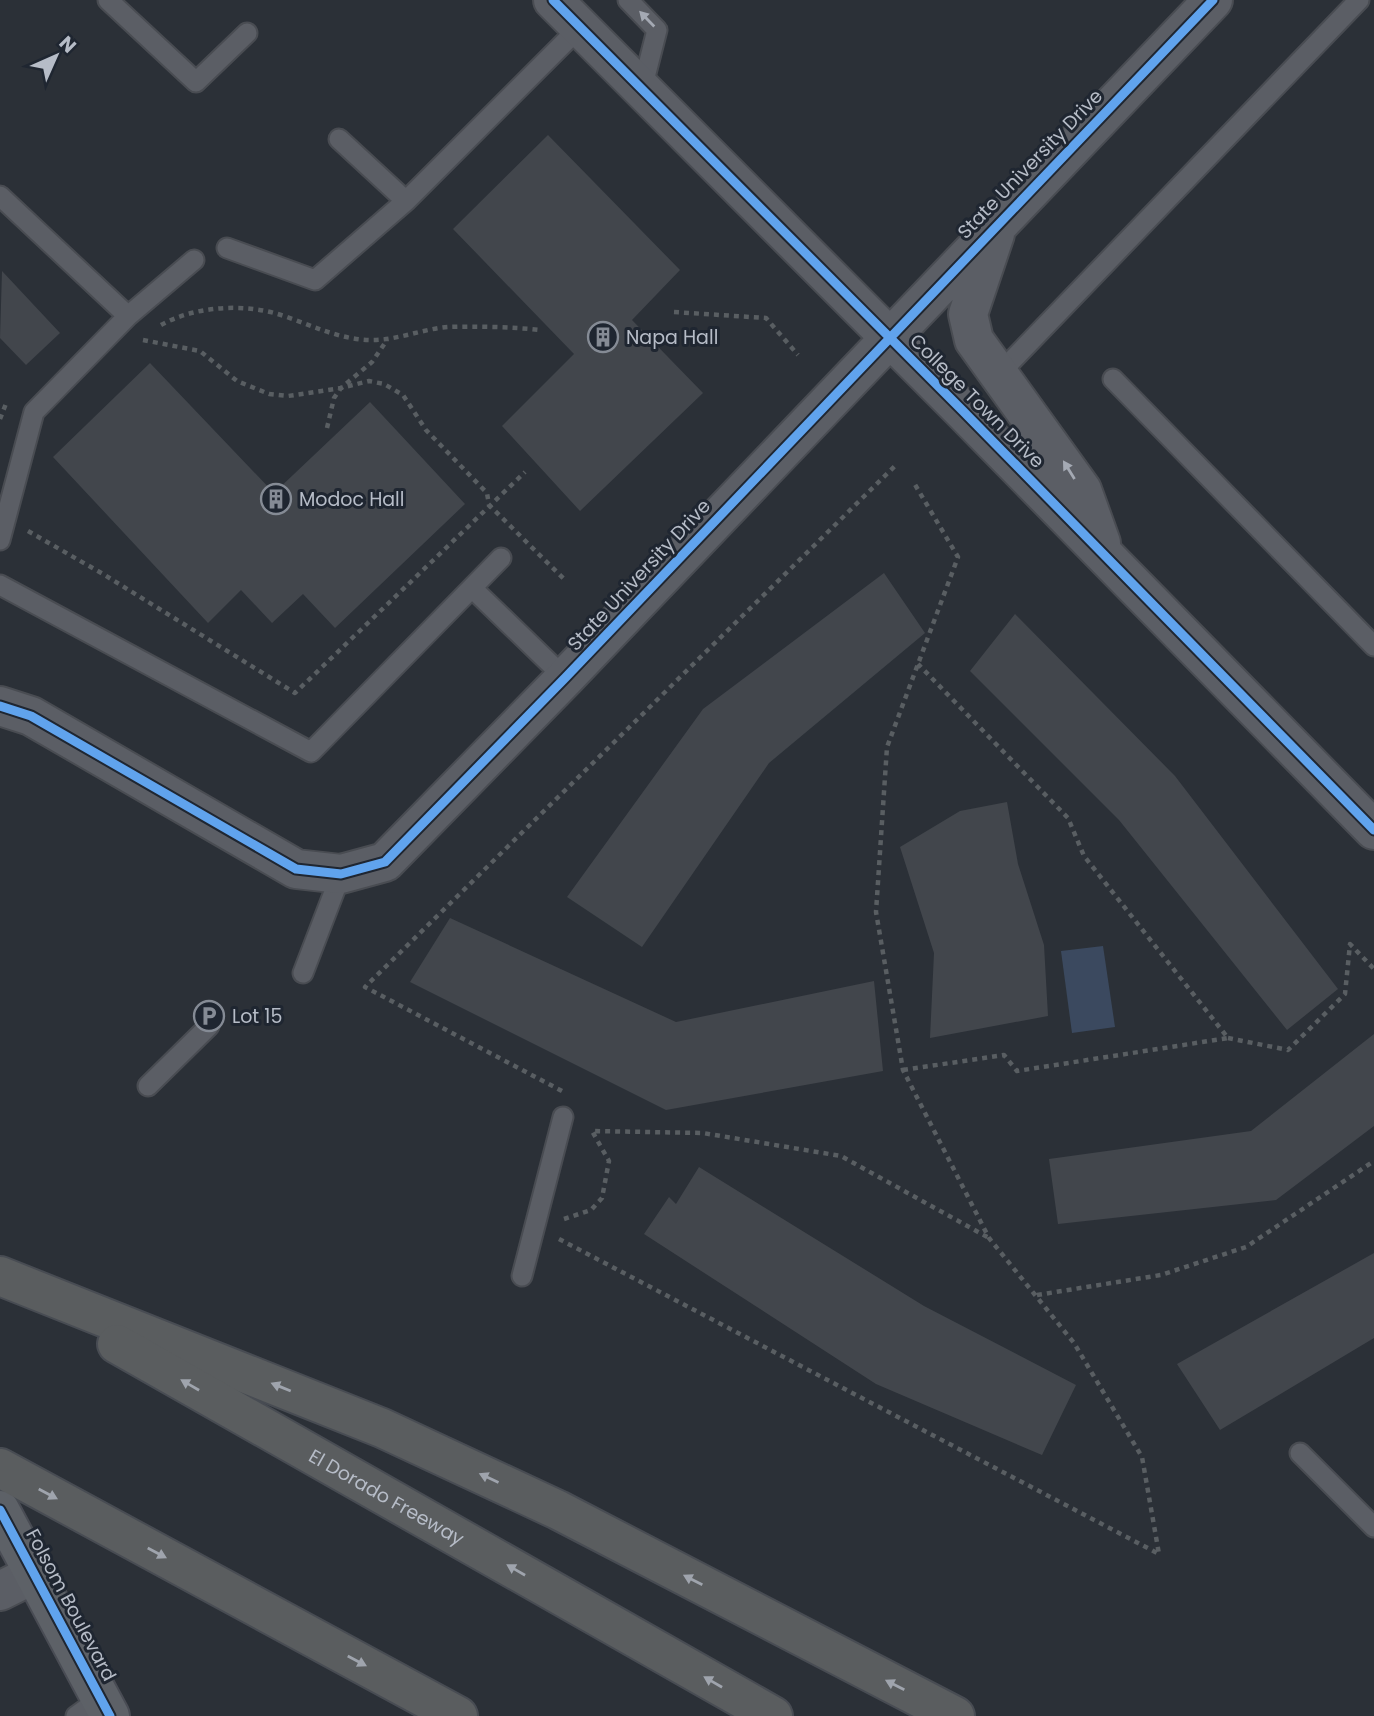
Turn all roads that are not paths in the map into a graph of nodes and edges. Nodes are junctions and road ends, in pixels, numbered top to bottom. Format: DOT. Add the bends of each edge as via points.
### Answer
graph roads {
  1 [pos="108,0"];
  2 [pos="553,0"];
  3 [pos="628,0"];
  4 [pos="1213,0"];
  5 [pos="1359,0"];
  6 [pos="580,27"];
  7 [pos="247,33"];
  8 [pos="642,89"];
  9 [pos="339,139"];
  10 [pos="0,196"];
  11 [pos="406,201"];
  12 [pos="1000,220"];
  13 [pos="227,248"];
  14 [pos="194,260"];
  15 [pos="128,316"];
  16 [pos="888,337"];
  17 [pos="999,374"];
  18 [pos="1113,379"];
  19 [pos="0,540"];
  20 [pos="1105,555"];
  21 [pos="501,558"];
  22 [pos="0,585"];
  23 [pos="472,588"];
  24 [pos="1374,646"];
  25 [pos="565,678"];
  26 [pos="0,706"];
  27 [pos="1374,830"];
  28 [pos="341,874"];
  29 [pos="303,973"];
  30 [pos="209,1027"];
  31 [pos="148,1086"];
  32 [pos="565,1107"];
  33 [pos="522,1276"];
  34 [pos="0,1277"];
  35 [pos="1300,1453"];
  36 [pos="0,1468"];
  37 [pos="0,1510"];
  38 [pos="1374,1527"];
  39 [pos="36,1573"];
  40 [pos="0,1591"];
  41 [pos="96,1710"];
  42 [pos="458,1716"];
  43 [pos="773,1716"];
  44 [pos="955,1716"];
  1 -- 7 [label="lane" via="196,82"];
  2 -- 6 [label="street, College Town Drive"];
  8 -- 3 [label="lane, one-way" via="657,30"];
  4 -- 12 [label="street, State University Drive"];
  5 -- 17 [label="lane"];
  6 -- 8 [label="street, College Town Drive"];
  6 -- 11 [label="lane"];
  8 -- 16 [label="street, College Town Drive"];
  9 -- 11 [label="lane"];
  10 -- 15 [label="lane"];
  11 -- 13 [label="lane" via="315,280"];
  12 -- 16 [label="street, State University Drive"];
  12 -- 17 [label="street" via="968,314 974,340"];
  14 -- 15 [label="lane"];
  15 -- 19 [label="lane" via="34,412"];
  16 -- 20 [label="street, College Town Drive"];
  16 -- 25 [label="street, State University Drive"];
  20 -- 17 [label="street, one-way" via="1082,490"];
  18 -- 24 [label="lane"];
  20 -- 27 [label="street, College Town Drive"];
  21 -- 23 [label="lane"];
  22 -- 23 [label="lane" via="311,752"];
  23 -- 25 [label="lane"];
  25 -- 28 [label="street, State University Drive" via="385,862"];
  26 -- 28 [label="street, State University Drive" via="31,716 296,869"];
  28 -- 29 [label="lane"];
  30 -- 31 [label="lane"];
  32 -- 33 [label="lane"];
  43 -- 34 [label="highway, El Dorado Freeway, one-way"];
  44 -- 34 [label="highway, one-way" via="558,1510 382,1427"];
  35 -- 38 [label="lane"];
  36 -- 42 [label="highway, one-way"];
  37 -- 39 [label="main road, Folsom Boulevard"];
  39 -- 40 [label="street, Folsom Boulevard"];
  39 -- 41 [label="main road, Folsom Boulevard"];
}
